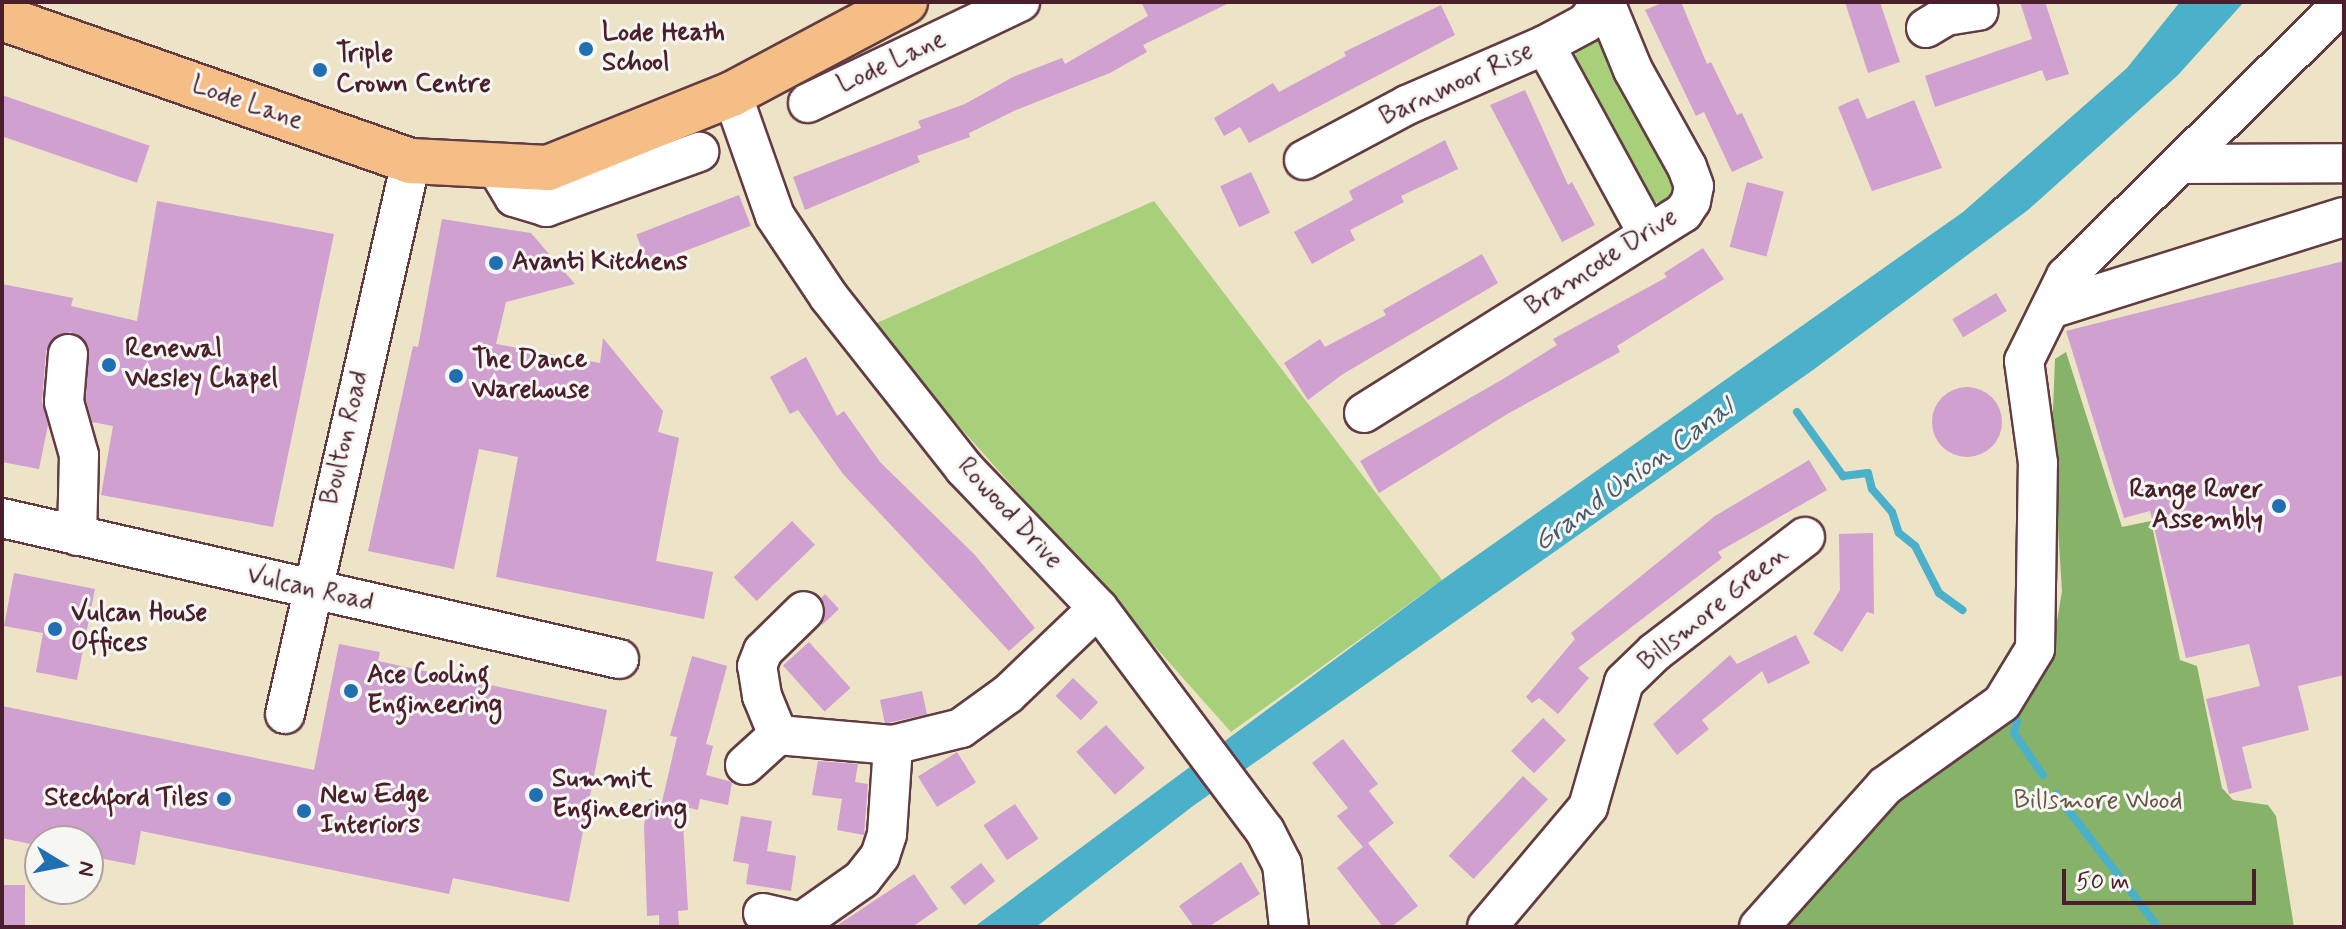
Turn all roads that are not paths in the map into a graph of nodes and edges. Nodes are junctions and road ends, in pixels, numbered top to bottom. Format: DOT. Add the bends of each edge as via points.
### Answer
graph roads {
  1 [pos="905,2"];
  2 [pos="1020,2"];
  3 [pos="1604,2"];
  4 [pos="2344,2"];
  5 [pos="2,18"];
  6 [pos="1545,45"];
  7 [pos="732,94"];
  8 [pos="808,103"];
  9 [pos="699,152"];
  10 [pos="411,161"];
  11 [pos="1305,162"];
  12 [pos="2344,163"];
  13 [pos="2180,164"];
  14 [pos="496,167"];
  15 [pos="2344,217"];
  16 [pos="1648,234"];
  17 [pos="2050,309"];
  18 [pos="68,354"];
  19 [pos="1364,413"];
  20 [pos="2,518"];
  21 [pos="77,536"];
  22 [pos="1805,537"];
  23 [pos="310,590"];
  24 [pos="1098,608"];
  25 [pos="804,611"];
  26 [pos="619,659"];
  27 [pos="285,714"];
  28 [pos="778,735"];
  29 [pos="893,745"];
  30 [pos="745,765"];
  31 [pos="790,922"];
  32 [pos="1289,927"];
  33 [pos="1487,927"];
  34 [pos="1759,927"];
  1 -- 7 [label="main road, Lode Lane"];
  2 -- 8 [label="street, Lode Lane"];
  3 -- 6 [label="street, Barnmoor Rise" via="1586,23"];
  3 -- 16 [label="street, Bramcote Drive" via="1694,186 1683,213"];
  4 -- 13 [label="street"];
  5 -- 10 [label="main road, Lode Lane"];
  6 -- 11 [label="street, Barnmoor Rise" via="1407,105"];
  6 -- 16 [label="street"];
  7 -- 14 [label="main road, Lode Lane" via="548,168"];
  7 -- 24 [label="street, Rowood Drive" via="775,216 829,297 954,457"];
  9 -- 14 [label="street" via="546,218 514,197"];
  10 -- 14 [label="main road, Lode Lane"];
  10 -- 23 [label="street, Boulton Road"];
  12 -- 13 [label="street"];
  13 -- 17 [label="street" via="2066,276"];
  15 -- 17 [label="street"];
  16 -- 19 [label="street, Bramcote Drive"];
  17 -- 34 [label="street" via="2024,361 2038,463 2035,649 2002,703 1885,786"];
  18 -- 21 [label="street" via="64,402 79,455"];
  20 -- 21 [label="street, Vulcan Road"];
  21 -- 23 [label="street, Vulcan Road"];
  22 -- 33 [label="street, Billsmore Green" via="1655,652 1624,682 1588,807"];
  23 -- 26 [label="street, Vulcan Road"];
  23 -- 27 [label="street, Boulton Road"];
  24 -- 29 [label="street" via="1008,694 961,728"];
  24 -- 32 [label="street, Rowood Drive" via="1248,808 1282,864"];
  25 -- 28 [label="street" via="763,651 757,666"];
  28 -- 29 [label="street"];
  28 -- 30 [label="street"];
  29 -- 31 [label="street" via="887,834 880,856 862,879"];
}
